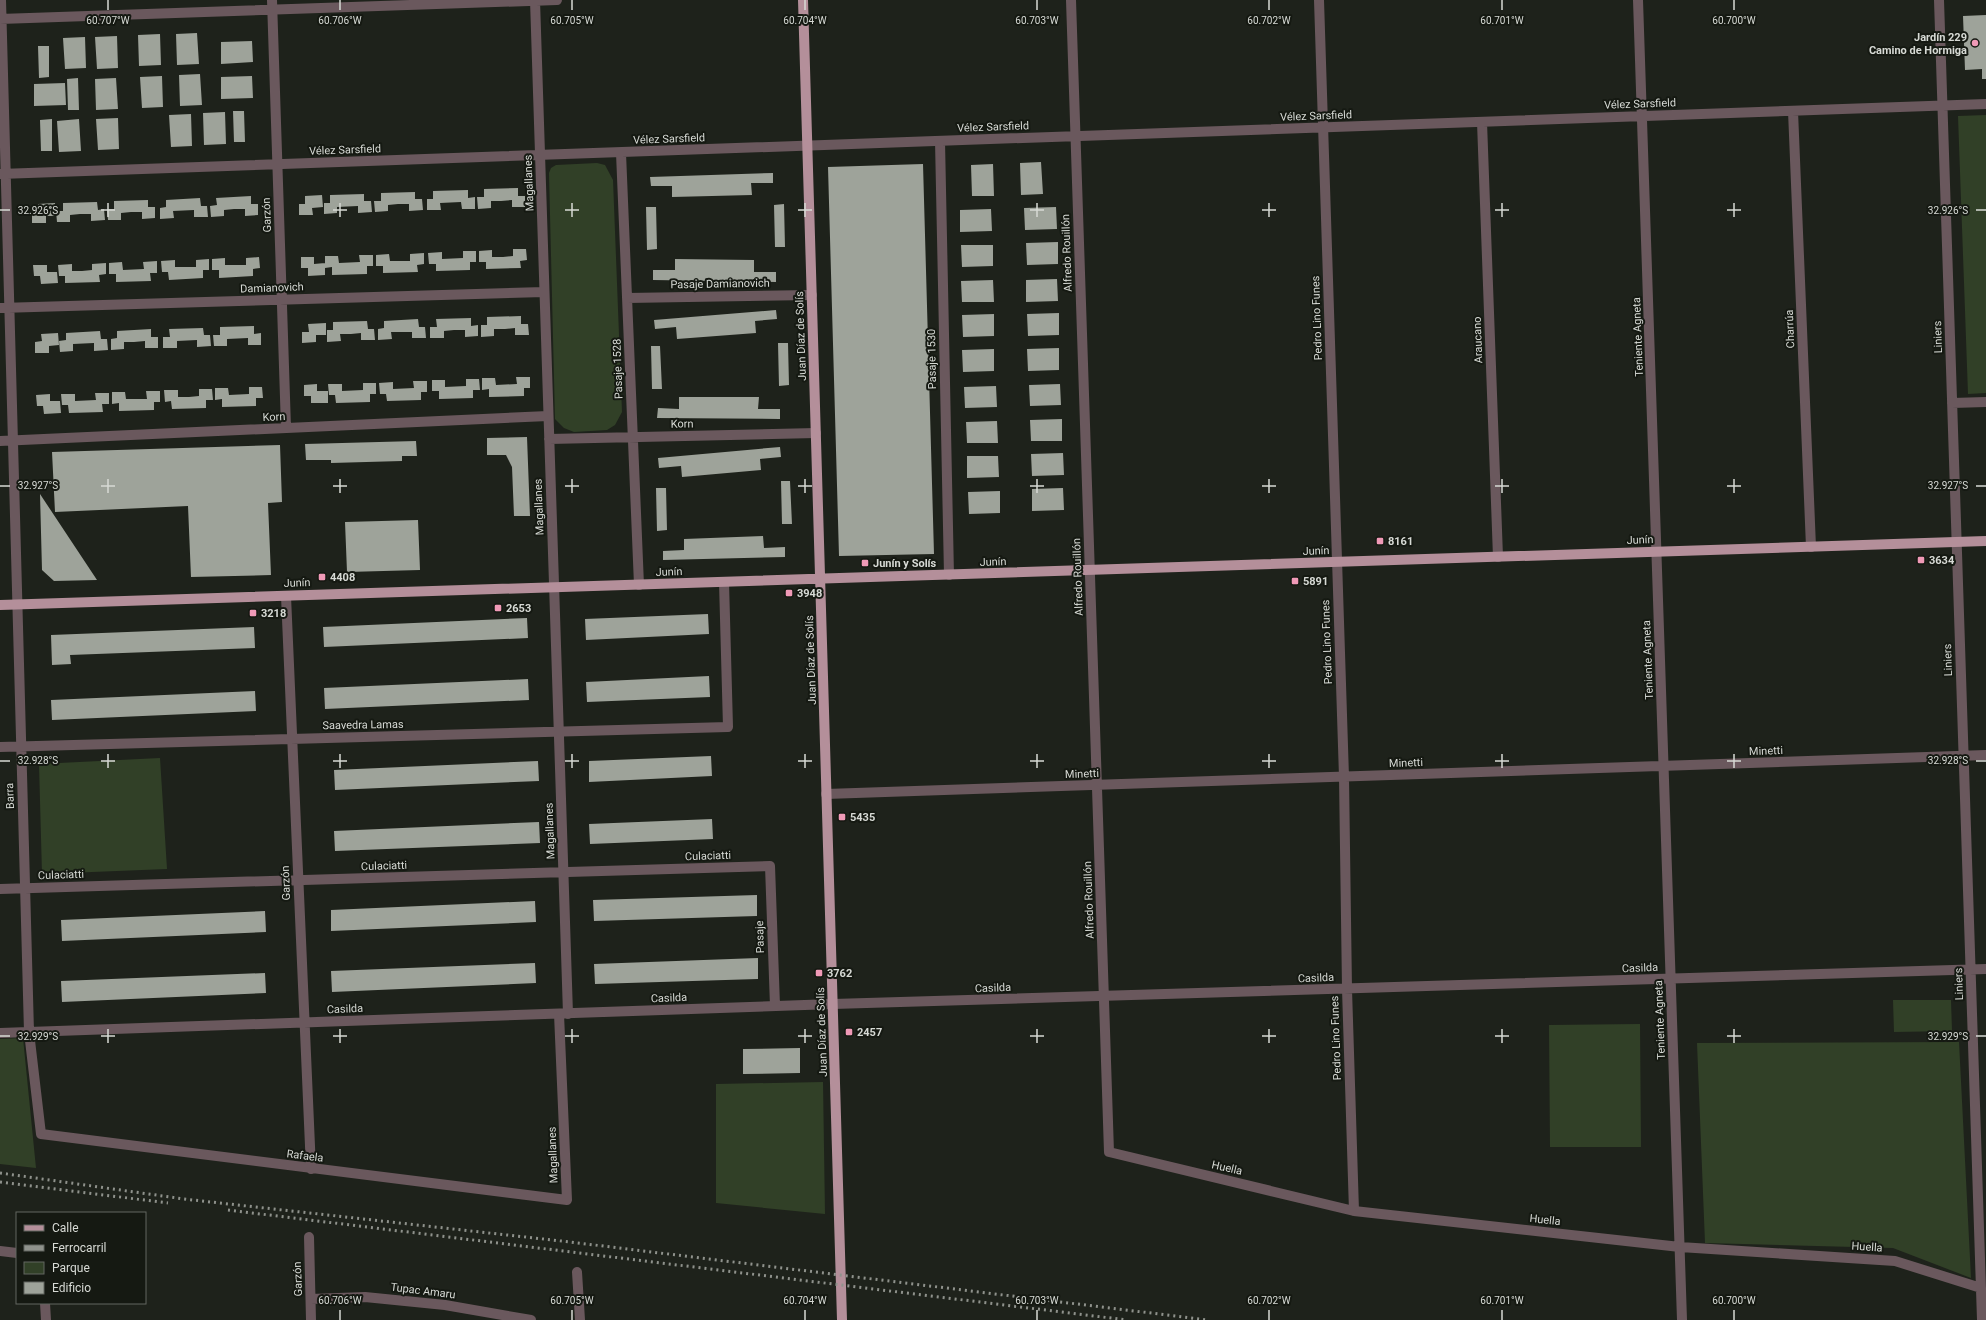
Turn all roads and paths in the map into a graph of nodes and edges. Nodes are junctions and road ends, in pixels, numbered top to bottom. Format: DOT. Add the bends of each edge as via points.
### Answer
graph roads {
  1 [pos="1,0"];
  2 [pos="535,0"];
  3 [pos="557,0"];
  4 [pos="803,0"];
  5 [pos="1070,0"];
  6 [pos="1319,0"];
  7 [pos="1638,0"];
  8 [pos="1939,0"];
  9 [pos="272,5"];
  10 [pos="1,19"];
  11 [pos="1986,104"];
  12 [pos="1942,106"];
  13 [pos="1793,111"];
  14 [pos="1642,116"];
  15 [pos="1482,122"];
  16 [pos="1324,128"];
  17 [pos="1075,136"];
  18 [pos="940,141"];
  19 [pos="807,146"];
  20 [pos="621,152"];
  21 [pos="540,155"];
  22 [pos="277,165"];
  23 [pos="3,174"];
  24 [pos="544,292"];
  25 [pos="812,295"];
  26 [pos="627,298"];
  27 [pos="282,299"];
  28 [pos="5,308"];
  29 [pos="1986,402"];
  30 [pos="1952,403"];
  31 [pos="548,416"];
  32 [pos="286,428"];
  33 [pos="816,433"];
  34 [pos="633,437"];
  35 [pos="549,439"];
  36 [pos="13,440"];
  37 [pos="0,441"];
  38 [pos="1986,541"];
  39 [pos="1957,542"];
  40 [pos="1811,547"];
  41 [pos="1657,552"];
  42 [pos="1498,557"];
  43 [pos="1337,562"];
  44 [pos="1090,571"];
  45 [pos="949,575"];
  46 [pos="820,580"];
  47 [pos="724,582"];
  48 [pos="640,585"];
  49 [pos="554,588"];
  50 [pos="286,596"];
  51 [pos="0,604"];
  52 [pos="17,604"];
  53 [pos="559,732"];
  54 [pos="292,739"];
  55 [pos="21,746"];
  56 [pos="0,747"];
  57 [pos="1986,755"];
  58 [pos="1964,756"];
  59 [pos="1664,766"];
  60 [pos="1344,777"];
  61 [pos="1097,785"];
  62 [pos="826,794"];
  63 [pos="770,866"];
  64 [pos="564,872"];
  65 [pos="298,880"];
  66 [pos="25,888"];
  67 [pos="0,889"];
  68 [pos="1986,969"];
  69 [pos="1971,970"];
  70 [pos="1671,979"];
  71 [pos="1347,989"];
  72 [pos="1104,996"];
  73 [pos="833,1004"];
  74 [pos="775,1006"];
  75 [pos="563,1014"];
  76 [pos="304,1022"];
  77 [pos="29,1032"];
  78 [pos="0,1033"];
  79 [pos="41,1134"];
  80 [pos="1109,1152"];
  81 [pos="311,1169"];
  82 [pos="567,1200"];
  83 [pos="1354,1211"];
  84 [pos="309,1237"];
  85 [pos="1680,1247"];
  86 [pos="0,1251"];
  87 [pos="16,1253"];
  88 [pos="577,1272"];
  89 [pos="1981,1288"];
  90 [pos="311,1299"];
  91 [pos="45,1304"];
  92 [pos="46,1320"];
  93 [pos="312,1320"];
  94 [pos="531,1320"];
  95 [pos="580,1320"];
  96 [pos="842,1320"];
  97 [pos="1682,1320"];
  98 [pos="1982,1320"];
  1 -- 10 [label="street, Barra"];
  2 -- 3 [label="street"];
  2 -- 9 [label="street"];
  2 -- 21 [label="street, Magallanes"];
  4 -- 19 [label="main road, Juan Díaz de Solís"];
  5 -- 17 [label="street, Alfredo Rouillón"];
  6 -- 16 [label="street, Pedro Lino Funes"];
  7 -- 14 [label="street, Teniente Agneta"];
  8 -- 12 [label="street, Liniers"];
  9 -- 10 [label="street"];
  9 -- 22 [label="street, Garzón"];
  10 -- 23 [label="street, Barra"];
  11 -- 12 [label="street, Vélez Sarsfield"];
  12 -- 13 [label="street, Vélez Sarsfield"];
  12 -- 30 [label="street, Liniers"];
  13 -- 14 [label="street, Vélez Sarsfield"];
  13 -- 40 [label="street, Charrúa"];
  14 -- 15 [label="street, Vélez Sarsfield"];
  14 -- 41 [label="street, Teniente Agneta"];
  15 -- 16 [label="street, Vélez Sarsfield"];
  15 -- 42 [label="street, Araucano"];
  16 -- 17 [label="street, Vélez Sarsfield"];
  16 -- 43 [label="street, Pedro Lino Funes"];
  17 -- 18 [label="street, Vélez Sarsfield"];
  17 -- 44 [label="street, Alfredo Rouillón"];
  18 -- 19 [label="street, Vélez Sarsfield"];
  18 -- 45 [label="street, Pasaje 1530"];
  19 -- 20 [label="street, Vélez Sarsfield"];
  19 -- 25 [label="main road, Juan Díaz de Solís"];
  20 -- 21 [label="street, Vélez Sarsfield"];
  20 -- 26 [label="street, Pasaje 1528"];
  21 -- 22 [label="street, Vélez Sarsfield"];
  21 -- 24 [label="street, Magallanes"];
  22 -- 23 [label="street, Vélez Sarsfield"];
  22 -- 27 [label="street, Garzón"];
  23 -- 28 [label="street, Barra"];
  24 -- 27 [label="street, Damianovich"];
  24 -- 31 [label="street, Magallanes"];
  25 -- 26 [label="street, Pasaje Damianovich"];
  25 -- 33 [label="main road, Juan Díaz de Solís"];
  26 -- 34 [label="street, Pasaje 1528"];
  27 -- 28 [label="street, Damianovich"];
  27 -- 32 [label="street, Garzón"];
  28 -- 36 [label="street, Barra"];
  29 -- 30 [label="street"];
  30 -- 39 [label="street, Liniers"];
  31 -- 32 [label="street, Korn"];
  31 -- 35 [label="street, Magallanes"];
  32 -- 36 [label="street, Korn"];
  33 -- 34 [label="street, Korn"];
  33 -- 46 [label="main road, Juan Díaz de Solís"];
  34 -- 35 [label="street, Korn"];
  34 -- 48 [label="street, Pasaje 1528"];
  35 -- 49 [label="street, Magallanes"];
  36 -- 37 [label="street, Korn"];
  36 -- 52 [label="street, Barra"];
  38 -- 39 [label="main road, Junín"];
  39 -- 40 [label="main road, Junín"];
  39 -- 58 [label="street, Liniers"];
  40 -- 41 [label="main road, Junín"];
  41 -- 42 [label="main road, Junín"];
  41 -- 59 [label="street, Teniente Agneta"];
  42 -- 43 [label="main road, Junín"];
  43 -- 44 [label="main road, Junín"];
  43 -- 60 [label="street, Pedro Lino Funes"];
  44 -- 45 [label="main road, Junín"];
  44 -- 61 [label="street, Alfredo Rouillón"];
  45 -- 46 [label="main road, Junín"];
  46 -- 47 [label="main road, Junín"];
  46 -- 62 [label="main road, Juan Díaz de Solís"];
  47 -- 48 [label="main road, Junín"];
  47 -- 53 [label="street, Saavedra Lamas" via="728,727"];
  48 -- 49 [label="main road, Junín"];
  49 -- 50 [label="main road, Junín"];
  49 -- 53 [label="street, Magallanes"];
  50 -- 52 [label="main road, Junín"];
  50 -- 54 [label="street, Garzón"];
  51 -- 52 [label="main road, Junín"];
  52 -- 55 [label="street, Barra"];
  53 -- 54 [label="street, Saavedra Lamas"];
  53 -- 64 [label="street, Magallanes"];
  54 -- 55 [label="street, Saavedra Lamas"];
  54 -- 65 [label="street, Garzón"];
  55 -- 56 [label="street, Saavedra Lamas"];
  55 -- 66 [label="street, Barra"];
  57 -- 58 [label="street, Minetti"];
  58 -- 59 [label="street, Minetti"];
  58 -- 69 [label="street, Liniers"];
  59 -- 60 [label="street, Minetti"];
  59 -- 70 [label="street, Teniente Agneta"];
  60 -- 61 [label="street, Minetti"];
  60 -- 71 [label="street, Pedro Lino Funes"];
  61 -- 62 [label="street, Minetti"];
  61 -- 72 [label="street, Alfredo Rouillón"];
  62 -- 73 [label="main road, Juan Díaz de Solís"];
  63 -- 64 [label="street, Culaciatti"];
  63 -- 74 [label="street, Pasaje"];
  64 -- 65 [label="street, Culaciatti"];
  64 -- 75 [label="street, Magallanes"];
  65 -- 66 [label="street, Culaciatti"];
  65 -- 76 [label="street, Garzón"];
  66 -- 67 [label="street, Culaciatti"];
  66 -- 77 [label="street, Barra"];
  68 -- 69 [label="street, Casilda"];
  69 -- 70 [label="street, Casilda"];
  69 -- 89 [label="street, Liniers"];
  70 -- 71 [label="street, Casilda"];
  70 -- 85 [label="street, Teniente Agneta"];
  71 -- 72 [label="street, Casilda"];
  71 -- 83 [label="street, Pedro Lino Funes"];
  72 -- 73 [label="street, Casilda"];
  72 -- 80 [label="street, Alfredo Rouillón"];
  73 -- 74 [label="street, Casilda"];
  73 -- 96 [label="main road, Juan Díaz de Solís"];
  74 -- 75 [label="street, Casilda"];
  75 -- 76 [label="street, Casilda"];
  75 -- 82 [label="street, Magallanes"];
  76 -- 77 [label="street, Casilda"];
  76 -- 81 [label="street, Garzón"];
  77 -- 78 [label="street, Casilda"];
  77 -- 79 [label="street, Barra"];
  79 -- 81 [label="street, Rafaela"];
  80 -- 83 [label="street, Huella"];
  81 -- 82 [label="street, Rafaela"];
  83 -- 85 [label="street, Huella"];
  84 -- 90 [label="street, Garzón"];
  85 -- 89 [label="street, Huella" via="1895,1261"];
  85 -- 97 [label="street, Teniente Agneta"];
  86 -- 87 [label="street"];
  88 -- 95 [label="street"];
  89 -- 98 [label="street, Liniers"];
  90 -- 93 [label="street, Garzón"];
  90 -- 94 [label="street, Tupac Amaru" via="365,1297 445,1305"];
  91 -- 92 [label="street"];
}
